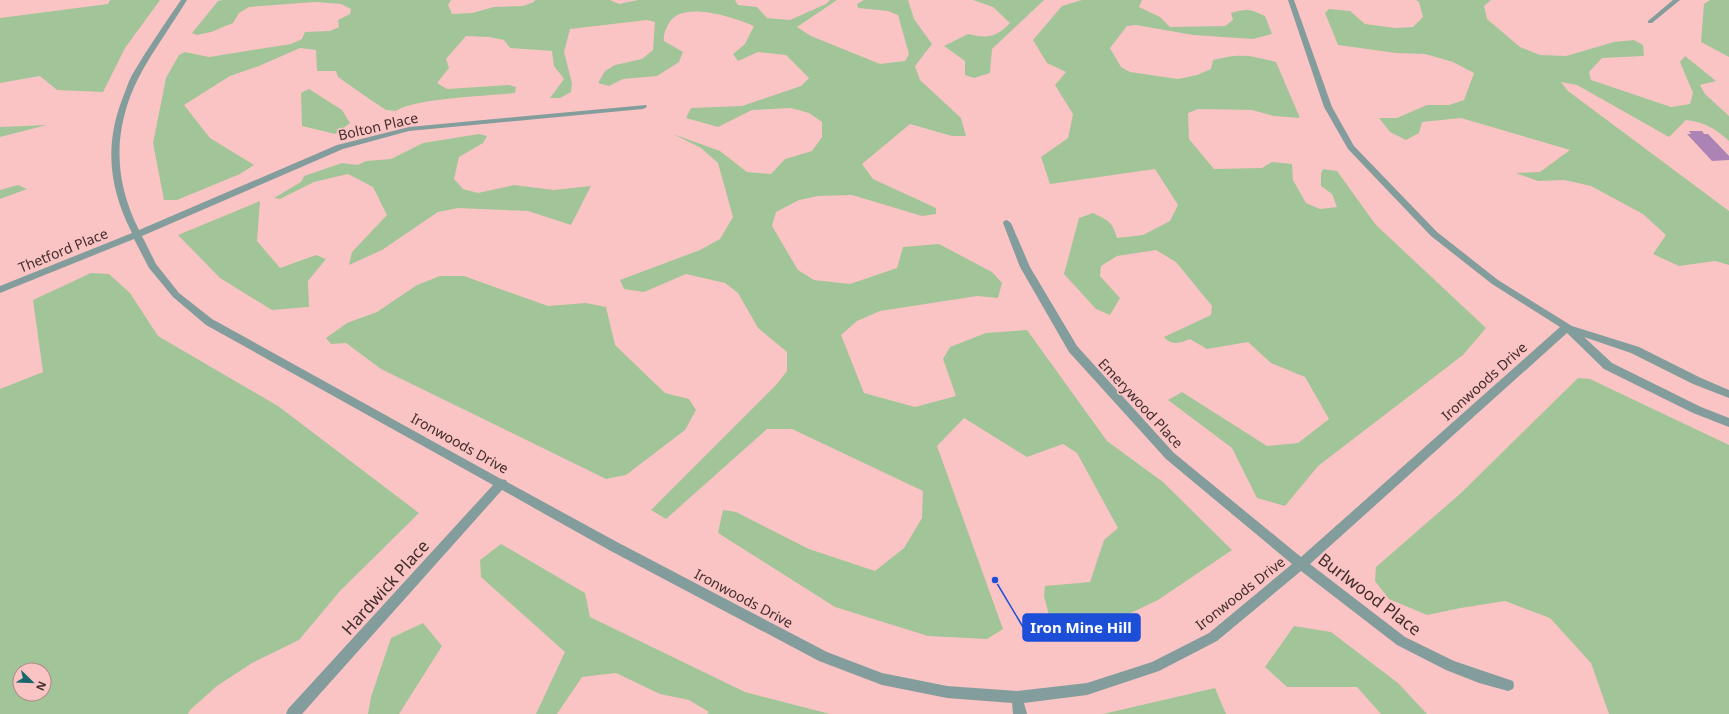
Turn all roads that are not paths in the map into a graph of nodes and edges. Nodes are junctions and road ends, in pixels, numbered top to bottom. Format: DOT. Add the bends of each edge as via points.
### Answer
graph roads {
  1 [pos="184,0"];
  2 [pos="1292,0"];
  3 [pos="1677,0"];
  4 [pos="1650,22"];
  5 [pos="643,107"];
  6 [pos="1007,223"];
  7 [pos="136,235"];
  8 [pos="0,290"];
  9 [pos="1567,328"];
  10 [pos="1729,394"];
  11 [pos="1729,423"];
  12 [pos="502,483"];
  13 [pos="1301,564"];
  14 [pos="1508,684"];
  15 [pos="1017,697"];
  16 [pos="293,714"];
  17 [pos="1020,714"];
  1 -- 7 [label="street, Ironwoods Drive" via="135,76 119,117 115,142 117,181 126,213"];
  2 -- 9 [label="street" via="1328,107 1351,147 1434,234 1495,282"];
  3 -- 4 [label="street"];
  5 -- 7 [label="street, Bolton Place" via="409,129 340,147"];
  6 -- 13 [label="street, Emerywood Place" via="1025,267 1073,349 1170,456"];
  7 -- 8 [label="street, Thetford Place"];
  7 -- 12 [label="street, Ironwoods Drive" via="152,266 176,295 209,322"];
  9 -- 10 [label="street" via="1635,350"];
  9 -- 11 [label="street" via="1608,366"];
  9 -- 13 [label="street, Ironwoods Drive"];
  12 -- 15 [label="street, Ironwoods Drive" via="613,546 823,657 882,679 947,692"];
  12 -- 16 [label="street, Hardwick Place"];
  13 -- 14 [label="street, Burlwood Place" via="1400,641 1450,666"];
  13 -- 15 [label="street, Ironwoods Drive" via="1213,637 1155,667 1087,689"];
  15 -- 17 [label="street"];
}
